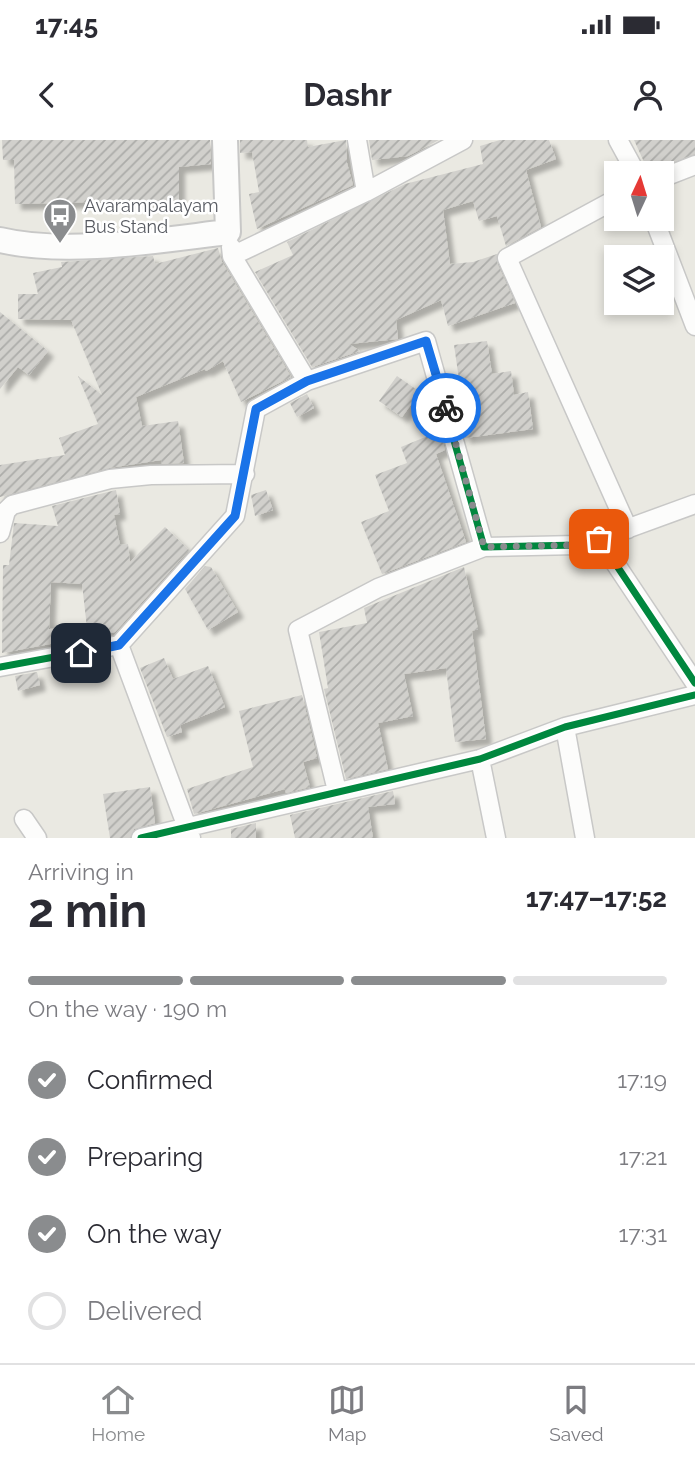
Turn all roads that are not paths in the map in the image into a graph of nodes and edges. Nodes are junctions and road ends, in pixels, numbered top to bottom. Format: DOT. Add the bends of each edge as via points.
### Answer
graph roads {
  1 [pos="225,140"];
  2 [pos="356,140"];
  3 [pos="463,140"];
  4 [pos="618,140"];
  5 [pos="629,161"];
  6 [pos="695,165"];
  7 [pos="674,173"];
  8 [pos="366,192"];
  9 [pos="604,205"];
  10 [pos="659,231"];
  11 [pos="0,240"];
  12 [pos="230,244"];
  13 [pos="695,326"];
  14 [pos="307,381"];
  15 [pos="245,474"];
  16 [pos="695,504"];
  17 [pos="628,529"];
  18 [pos="0,533"];
  19 [pos="599,539"];
  20 [pos="484,547"];
  21 [pos="119,645"];
  22 [pos="0,667"];
  23 [pos="695,683"];
  24 [pos="695,695"];
  25 [pos="565,727"];
  26 [pos="480,760"];
  27 [pos="337,791"];
  28 [pos="24,819"];
  29 [pos="189,833"];
  30 [pos="37,838"];
  31 [pos="141,838"];
  32 [pos="496,838"];
  33 [pos="585,838"];
  1 -- 12 [label="street"];
  2 -- 8 [label="street"];
  3 -- 8 [label="street"];
  4 -- 5 [label="street"];
  6 -- 7 [label="street"];
  8 -- 12 [label="street"];
  9 -- 17 [label="street" via="507,258"];
  10 -- 13 [label="street"];
  11 -- 12 [label="street" via="102,246"];
  12 -- 14 [label="street"];
  14 -- 15 [label="street" via="256,409"];
  14 -- 20 [label="street" via="426,341"];
  15 -- 18 [label="street" via="110,479 12,505"];
  15 -- 21 [label="street" via="235,516"];
  16 -- 17 [label="street"];
  17 -- 19 [label="street"];
  19 -- 20 [label="street" via="578,545"];
  19 -- 23 [label="street"];
  20 -- 27 [label="street" via="378,588 298,630"];
  21 -- 22 [label="street"];
  21 -- 29 [label="street"];
  24 -- 25 [label="street"];
  25 -- 26 [label="street"];
  25 -- 33 [label="street"];
  26 -- 27 [label="street"];
  26 -- 32 [label="street"];
  27 -- 29 [label="street"];
  28 -- 30 [label="street"];
  29 -- 31 [label="street"];
}
